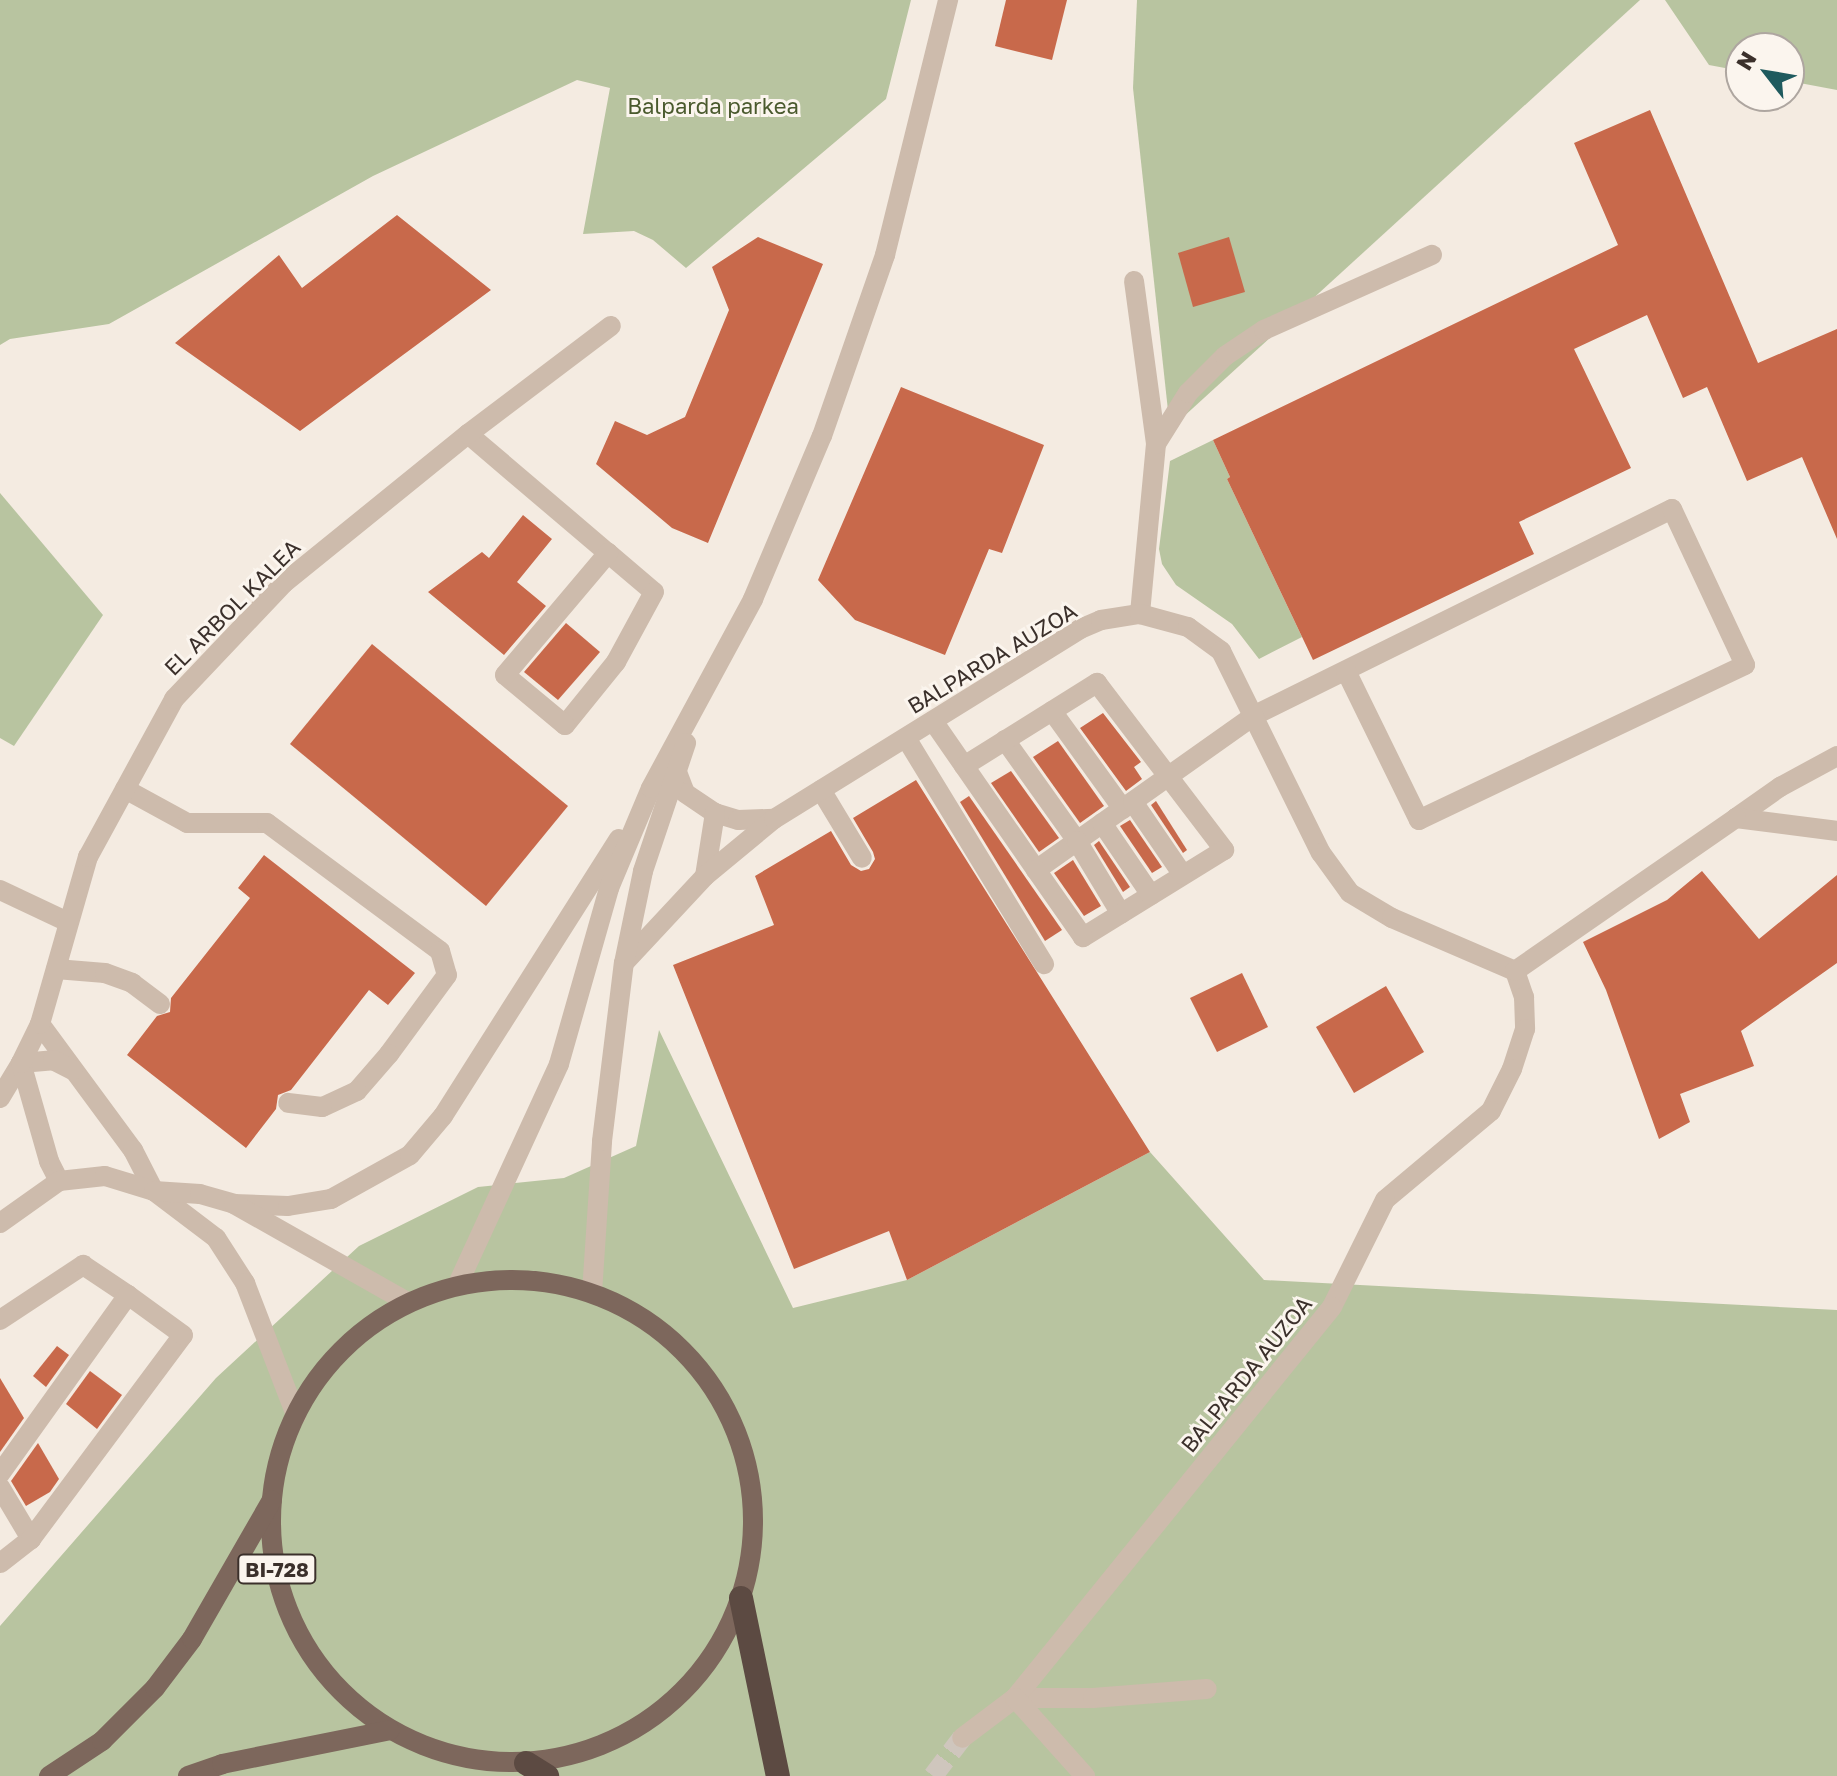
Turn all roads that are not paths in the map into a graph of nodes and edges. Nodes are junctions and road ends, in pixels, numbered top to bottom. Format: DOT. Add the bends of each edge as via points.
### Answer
graph roads {
  1 [pos="948,0"];
  2 [pos="1432,255"];
  3 [pos="1134,281"];
  4 [pos="611,326"];
  5 [pos="468,434"];
  6 [pos="1156,444"];
  7 [pos="608,553"];
  8 [pos="1140,614"];
  9 [pos="1346,671"];
  10 [pos="697,704"];
  11 [pos="1052,711"];
  12 [pos="1255,715"];
  13 [pos="933,721"];
  14 [pos="906,738"];
  15 [pos="1005,740"];
  16 [pos="1837,756"];
  17 [pos="964,766"];
  18 [pos="677,772"];
  19 [pos="1167,778"];
  20 [pos="651,788"];
  21 [pos="125,789"];
  22 [pos="821,790"];
  23 [pos="1128,806"];
  24 [pos="715,813"];
  25 [pos="1736,818"];
  26 [pos="774,819"];
  27 [pos="1102,823"];
  28 [pos="1837,831"];
  29 [pos="1077,841"];
  30 [pos="862,858"];
  31 [pos="1036,870"];
  32 [pos="1183,875"];
  33 [pos="705,876"];
  34 [pos="0,890"];
  35 [pos="1151,895"];
  36 [pos="1121,914"];
  37 [pos="68,922"];
  38 [pos="624,963"];
  39 [pos="1044,964"];
  40 [pos="56,969"];
  41 [pos="1515,971"];
  42 [pos="160,1004"];
  43 [pos="40,1024"];
  44 [pos="21,1063"];
  45 [pos="73,1070"];
  46 [pos="0,1098"];
  47 [pos="288,1103"];
  48 [pos="59,1181"];
  49 [pos="154,1191"];
  50 [pos="234,1204"];
  51 [pos="0,1223"];
  52 [pos="0,1231"];
  53 [pos="457,1286"];
  54 [pos="592,1293"];
  55 [pos="128,1295"];
  56 [pos="409,1303"];
  57 [pos="0,1320"];
  58 [pos="296,1415"];
  59 [pos="0,1474"];
  60 [pos="0,1487"];
  61 [pos="272,1500"];
  62 [pos="31,1539"];
  63 [pos="0,1563"];
  64 [pos="741,1598"];
  65 [pos="1207,1689"];
  66 [pos="1015,1698"];
  67 [pos="390,1730"];
  68 [pos="962,1738"];
  69 [pos="537,1770"];
  70 [pos="49,1776"];
  71 [pos="188,1776"];
  72 [pos="778,1776"];
  73 [pos="1085,1776"];
  1 -- 10 [label="street" via="885,255 846,370 753,599"];
  2 -- 6 [label="street" via="1264,330 1225,356 1188,393"];
  3 -- 6 [label="street"];
  4 -- 5 [label="street, EL ARBOL KALEA"];
  5 -- 7 [label="street"];
  5 -- 21 [label="street, EL ARBOL KALEA" via="284,583 174,699"];
  6 -- 8 [label="street"];
  7 -- 7 [label="street" via="505,675 565,725 616,662 654,592"];
  8 -- 12 [label="street, BALPARDA AUZOA" via="1172,620 1210,640 1230,665"];
  8 -- 13 [label="street, BALPARDA AUZOA" via="1080,629"];
  9 -- 9 [label="street" via="1419,820 1745,665 1672,509"];
  9 -- 12 [label="street"];
  10 -- 18 [label="street"];
  10 -- 20 [label="street"];
  11 -- 15 [label="street"];
  11 -- 19 [label="street" via="1097,683"];
  11 -- 23 [label="street"];
  12 -- 19 [label="street"];
  12 -- 41 [label="street, BALPARDA AUZOA" via="1321,853 1350,893 1392,918"];
  13 -- 14 [label="street, BALPARDA AUZOA"];
  13 -- 17 [label="street"];
  14 -- 22 [label="street, BALPARDA AUZOA"];
  14 -- 39 [label="street"];
  15 -- 17 [label="street"];
  15 -- 29 [label="street"];
  16 -- 25 [label="street"];
  17 -- 31 [label="street"];
  18 -- 24 [label="street" via="685,793"];
  18 -- 38 [label="street" via="643,871"];
  19 -- 23 [label="street"];
  19 -- 32 [label="street" via="1224,850"];
  20 -- 50 [label="street" via="443,1116 410,1155 331,1199 288,1206"];
  20 -- 53 [label="street" via="609,888 559,1064"];
  21 -- 37 [label="street, EL ARBOL KALEA" via="88,857"];
  21 -- 47 [label="street" via="187,823 267,823 440,951 447,975 357,1091 322,1107"];
  22 -- 26 [label="street, BALPARDA AUZOA"];
  22 -- 30 [label="street"];
  23 -- 27 [label="street"];
  23 -- 32 [label="street"];
  24 -- 26 [label="street" via="738,820"];
  24 -- 33 [label="street"];
  25 -- 28 [label="street"];
  25 -- 41 [label="street"];
  26 -- 33 [label="street, BALPARDA AUZOA"];
  27 -- 29 [label="street"];
  27 -- 35 [label="street"];
  29 -- 31 [label="street"];
  29 -- 36 [label="street"];
  31 -- 36 [label="street" via="1083,937"];
  32 -- 35 [label="street"];
  33 -- 38 [label="street, BALPARDA AUZOA"];
  34 -- 37 [label="street"];
  35 -- 36 [label="street"];
  37 -- 40 [label="street, EL ARBOL KALEA"];
  38 -- 54 [label="street" via="602,1141"];
  40 -- 42 [label="street" via="105,973 132,983"];
  40 -- 43 [label="street, EL ARBOL KALEA"];
  41 -- 66 [label="street, BALPARDA AUZOA" via="1524,997 1525,1029 1491,1111 1385,1200 1332,1307"];
  43 -- 44 [label="street, EL ARBOL KALEA"];
  43 -- 45 [label="street"];
  44 -- 45 [label="street" via="53,1060"];
  44 -- 46 [label="street"];
  44 -- 48 [label="street"];
  45 -- 49 [label="street" via="133,1150"];
  48 -- 49 [label="street" via="105,1176"];
  48 -- 51 [label="street"];
  48 -- 52 [label="street"];
  49 -- 50 [label="street" via="200,1194"];
  49 -- 58 [label="street" via="216,1238 238,1272"];
  50 -- 56 [label="street"];
  53 -- 54 [label="main road, BI-728" via="547,1282"];
  53 -- 56 [label="main road, BI-728"];
  54 -- 64 [label="main road, BI-728" via="647,1320 695,1362 729,1414 750,1473 754,1536"];
  55 -- 57 [label="street" via="83,1265"];
  55 -- 59 [label="street"];
  55 -- 62 [label="street" via="183,1335"];
  56 -- 58 [label="main road, BI-728" via="343,1349"];
  58 -- 61 [label="main road, BI-728"];
  60 -- 62 [label="street"];
  61 -- 67 [label="main road, BI-728" via="273,1555 287,1607 311,1656 347,1698"];
  61 -- 70 [label="main road, BI-728" via="192,1639 155,1688 102,1741"];
  62 -- 63 [label="street"];
  64 -- 69 [label="main road, BI-728" via="717,1650 681,1695 635,1729"];
  64 -- 72 [label="highway"];
  65 -- 66 [label="street"];
  66 -- 68 [label="street, BALPARDA AUZOA"];
  66 -- 73 [label="street"];
  67 -- 69 [label="main road, BI-728" via="433,1750"];
  67 -- 71 [label="main road" via="222,1764"];
}
